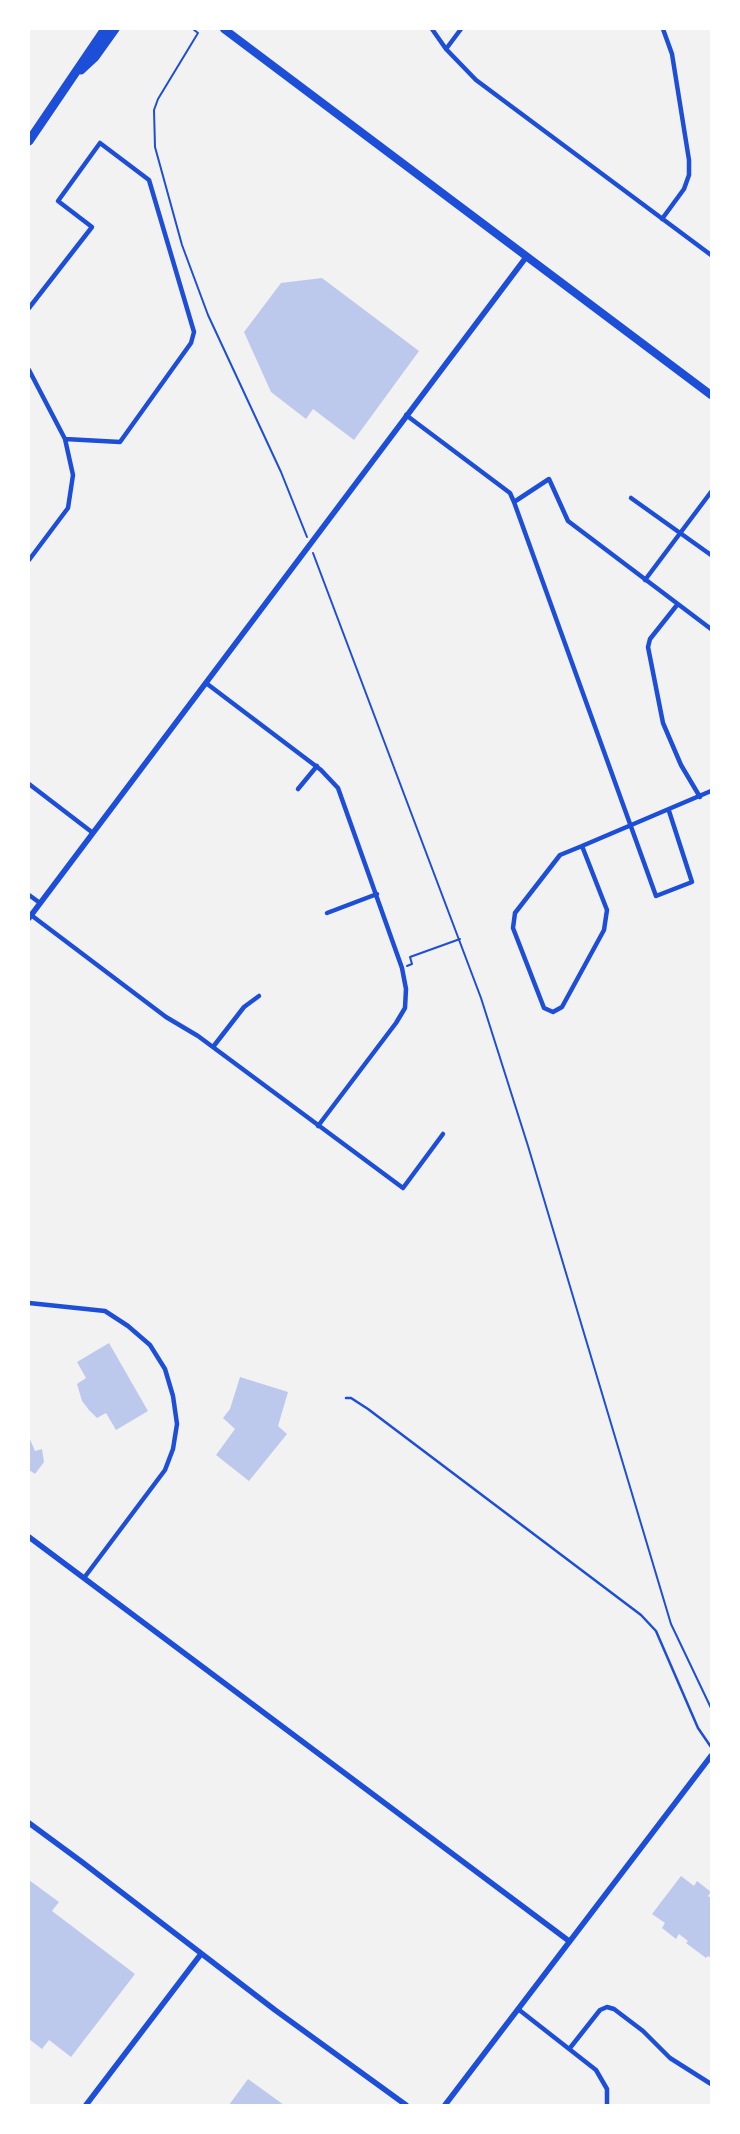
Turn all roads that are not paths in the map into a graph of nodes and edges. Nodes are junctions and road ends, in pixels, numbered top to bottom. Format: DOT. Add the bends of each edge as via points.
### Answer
graph roads {
  1 [pos="105,29"];
  2 [pos="115,29"];
  3 [pos="224,29"];
  4 [pos="432,29"];
  5 [pos="461,29"];
  6 [pos="663,29"];
  7 [pos="446,49"];
  8 [pos="72,79"];
  9 [pos="29,140"];
  10 [pos="662,219"];
  11 [pos="711,255"];
  12 [pos="527,256"];
  13 [pos="29,308"];
  14 [pos="29,370"];
  15 [pos="711,395"];
  16 [pos="406,415"];
  17 [pos="65,439"];
  18 [pos="711,492"];
  19 [pos="631,498"];
  20 [pos="514,502"];
  21 [pos="680,533"];
  22 [pos="711,555"];
  23 [pos="29,560"];
  24 [pos="645,580"];
  25 [pos="678,605"];
  26 [pos="711,629"];
  27 [pos="206,683"];
  28 [pos="317,766"];
  29 [pos="29,784"];
  30 [pos="298,789"];
  31 [pos="711,791"];
  32 [pos="700,797"];
  33 [pos="669,811"];
  34 [pos="631,826"];
  35 [pos="93,833"];
  36 [pos="582,846"];
  37 [pos="377,894"];
  38 [pos="29,895"];
  39 [pos="40,904"];
  40 [pos="327,913"];
  41 [pos="30,917"];
  42 [pos="259,996"];
  43 [pos="213,1047"];
  44 [pos="318,1126"];
  45 [pos="443,1134"];
  46 [pos="29,1303"];
  47 [pos="346,1398"];
  48 [pos="29,1537"];
  49 [pos="84,1578"];
  50 [pos="711,1747"];
  51 [pos="711,1756"];
  52 [pos="29,1824"];
  53 [pos="569,1942"];
  54 [pos="201,1954"];
  55 [pos="518,2009"];
  56 [pos="570,2048"];
  57 [pos="711,2084"];
  58 [pos="86,2105"];
  59 [pos="406,2105"];
  60 [pos="445,2105"];
  61 [pos="607,2105"];
  1 -- 8 [label="highway"];
  2 -- 8 [label="highway" via="95,57"];
  3 -- 12 [label="main road"];
  4 -- 7 [label="street"];
  5 -- 7 [label="street"];
  6 -- 10 [label="street" via="672,54 689,175 684,189"];
  7 -- 10 [label="street" via="476,80"];
  8 -- 9 [label="highway"];
  10 -- 11 [label="street"];
  12 -- 15 [label="main road"];
  12 -- 16 [label="street"];
  13 -- 17 [label="street" via="92,227 58,201 100,143 149,180 194,332 191,343 120,442"];
  14 -- 17 [label="street"];
  16 -- 20 [label="street" via="510,493"];
  16 -- 27 [label="street"];
  17 -- 23 [label="street" via="73,476 68,508"];
  18 -- 21 [label="street"];
  19 -- 21 [label="street"];
  20 -- 24 [label="street" via="549,479 568,521"];
  20 -- 34 [label="street"];
  21 -- 22 [label="street"];
  21 -- 24 [label="street"];
  24 -- 25 [label="street"];
  25 -- 26 [label="street"];
  25 -- 32 [label="street" via="650,639 648,647 663,724"];
  27 -- 28 [label="street"];
  27 -- 35 [label="street"];
  28 -- 30 [label="street"];
  28 -- 37 [label="street" via="338,788"];
  29 -- 35 [label="street"];
  31 -- 32 [label="street"];
  32 -- 33 [label="street"];
  33 -- 34 [label="street"];
  33 -- 34 [label="street" via="692,882 656,896"];
  34 -- 36 [label="street"];
  35 -- 39 [label="street"];
  36 -- 36 [label="street" via="560,855 515,913 514,928 544,1008 553,1012 562,1006 604,930 607,910"];
  37 -- 40 [label="street"];
  37 -- 44 [label="street" via="402,968 405,1008"];
  38 -- 39 [label="street"];
  39 -- 41 [label="street"];
  41 -- 43 [label="street" via="166,1017"];
  42 -- 43 [label="street" via="244,1007"];
  43 -- 44 [label="street"];
  44 -- 45 [label="street" via="403,1188"];
  46 -- 49 [label="street" via="105,1311 150,1345 165,1369 173,1396 178,1424 165,1470"];
  47 -- 50 [label="lane" via="368,1409 641,1615 656,1631 698,1728"];
  48 -- 49 [label="street"];
  49 -- 53 [label="street"];
  51 -- 53 [label="street"];
  52 -- 54 [label="street"];
  53 -- 55 [label="street"];
  54 -- 58 [label="street"];
  54 -- 59 [label="street"];
  55 -- 56 [label="street"];
  55 -- 60 [label="street"];
  56 -- 57 [label="street" via="596,2015 607,2007 620,2012 670,2058"];
  56 -- 61 [label="street" via="596,2070 607,2089"];
}
